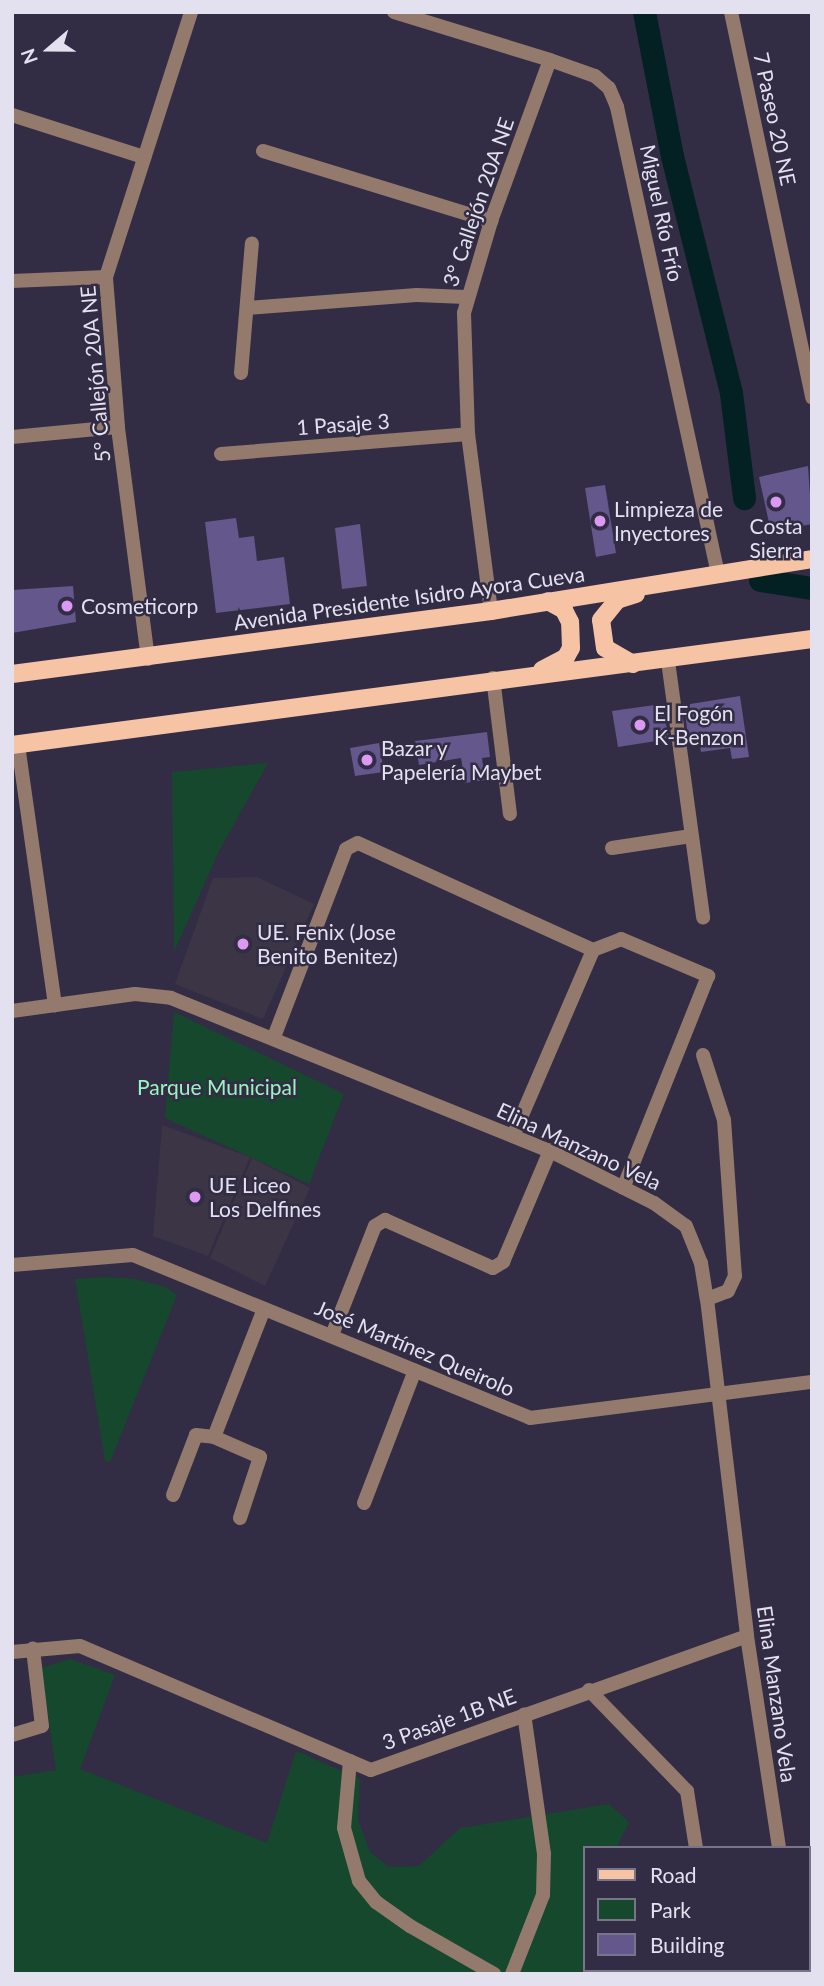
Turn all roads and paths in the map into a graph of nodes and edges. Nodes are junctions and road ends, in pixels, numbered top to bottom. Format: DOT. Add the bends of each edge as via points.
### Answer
graph roads {
  1 [pos="191,12"];
  2 [pos="394,12"];
  3 [pos="731,12"];
  4 [pos="550,60"];
  5 [pos="12,115"];
  6 [pos="263,151"];
  7 [pos="144,157"];
  8 [pos="491,220"];
  9 [pos="252,243"];
  10 [pos="106,277"];
  11 [pos="12,281"];
  12 [pos="466,297"];
  13 [pos="247,308"];
  14 [pos="241,373"];
  15 [pos="811,392"];
  16 [pos="118,427"];
  17 [pos="468,434"];
  18 [pos="12,437"];
  19 [pos="221,454"];
  20 [pos="812,559"];
  21 [pos="718,573"];
  22 [pos="683,579"];
  23 [pos="548,601"];
  24 [pos="491,611"];
  25 [pos="812,639"];
  26 [pos="148,659"];
  27 [pos="668,661"];
  28 [pos="635,664"];
  29 [pos="12,674"];
  30 [pos="533,674"];
  31 [pos="493,678"];
  32 [pos="15,745"];
  33 [pos="510,814"];
  34 [pos="691,836"];
  35 [pos="612,848"];
  36 [pos="704,918"];
  37 [pos="593,950"];
  38 [pos="55,1005"];
  39 [pos="12,1011"];
  40 [pos="274,1038"];
  41 [pos="703,1055"];
  42 [pos="513,1136"];
  43 [pos="550,1151"];
  44 [pos="623,1188"];
  45 [pos="12,1265"];
  46 [pos="707,1298"];
  47 [pos="264,1308"];
  48 [pos="332,1335"];
  49 [pos="415,1370"];
  50 [pos="812,1382"];
  51 [pos="718,1394"];
  52 [pos="214,1437"];
  53 [pos="173,1494"];
  54 [pos="364,1503"];
  55 [pos="240,1518"];
  56 [pos="747,1636"];
  57 [pos="33,1649"];
  58 [pos="12,1652"];
  59 [pos="589,1690"];
  60 [pos="524,1714"];
  61 [pos="12,1735"];
  62 [pos="350,1762"];
  63 [pos="696,1846"];
  64 [pos="779,1846"];
  65 [pos="494,1974"];
  66 [pos="512,1974"];
  1 -- 7 [label="street, 5° Callejón 20A NE"];
  2 -- 4 [label="street, Miguel Río Frío"];
  3 -- 15 [label="street, 7 Paseo 20 NE"];
  4 -- 8 [label="street, 3° Callejón 20A NE"];
  4 -- 21 [label="street, Miguel Río Frío" via="595,76 609,88 617,107"];
  5 -- 7 [label="street"];
  6 -- 8 [label="street"];
  7 -- 10 [label="street, 5° Callejón 20A NE"];
  8 -- 12 [label="street, 3° Callejón 20A NE"];
  9 -- 13 [label="street"];
  10 -- 11 [label="street"];
  10 -- 16 [label="street, 5° Callejón 20A NE"];
  12 -- 13 [label="street" via="417,295"];
  12 -- 17 [label="street, 3° Callejón 20A NE"];
  13 -- 14 [label="street"];
  16 -- 18 [label="street"];
  16 -- 26 [label="street, 5° Callejón 20A NE"];
  17 -- 19 [label="street, 1 Pasaje 3"];
  17 -- 24 [label="street, 3° Callejón 20A NE"];
  20 -- 21 [label="main road, Avenida Presidente Isidro Ayora Cueva"];
  21 -- 22 [label="main road, Avenida Presidente Isidro Ayora Cueva"];
  22 -- 23 [label="main road, Avenida Presidente Isidro Ayora Cueva"];
  22 -- 28 [label="main road" via="617,600 605,610 600,635 605,648"];
  23 -- 24 [label="main road, Avenida Presidente Isidro Ayora Cueva"];
  23 -- 30 [label="main road" via="564,610 570,622 571,648 557,663"];
  24 -- 26 [label="main road, Avenida Presidente Isidro Ayora Cueva"];
  25 -- 27 [label="main road"];
  26 -- 29 [label="main road, Avenida Presidente Isidro Ayora Cueva"];
  27 -- 28 [label="main road"];
  27 -- 34 [label="street"];
  28 -- 30 [label="main road"];
  30 -- 31 [label="main road"];
  31 -- 32 [label="main road"];
  31 -- 33 [label="street"];
  32 -- 38 [label="street"];
  34 -- 35 [label="street"];
  34 -- 36 [label="street"];
  37 -- 40 [label="street" via="358,844 351,845"];
  37 -- 42 [label="street"];
  37 -- 44 [label="street" via="621,939 708,976"];
  38 -- 39 [label="street, Elina Manzano Vela"];
  38 -- 40 [label="street, Elina Manzano Vela" via="135,994 171,998"];
  40 -- 42 [label="street, Elina Manzano Vela"];
  41 -- 46 [label="street" via="724,1120 735,1276 728,1291"];
  42 -- 43 [label="street, Elina Manzano Vela"];
  43 -- 44 [label="street, Elina Manzano Vela"];
  43 -- 48 [label="street" via="503,1262 493,1268 385,1220 375,1226"];
  44 -- 46 [label="street, Elina Manzano Vela" via="686,1226 701,1263"];
  45 -- 47 [label="street, José Martínez Queirolo" via="133,1255"];
  46 -- 51 [label="street, Elina Manzano Vela"];
  47 -- 48 [label="street, José Martínez Queirolo"];
  47 -- 52 [label="street"];
  48 -- 49 [label="street, José Martínez Queirolo"];
  49 -- 51 [label="street, José Martínez Queirolo" via="530,1418"];
  49 -- 54 [label="street"];
  50 -- 51 [label="street, José Martínez Queirolo"];
  51 -- 56 [label="street, Elina Manzano Vela"];
  52 -- 53 [label="street" via="196,1434"];
  52 -- 55 [label="street" via="260,1457"];
  56 -- 59 [label="street, 3 Pasaje 1B NE"];
  56 -- 64 [label="street, Elina Manzano Vela"];
  57 -- 58 [label="street, 3 Pasaje 1B NE"];
  57 -- 61 [label="street" via="42,1727"];
  57 -- 62 [label="street, 3 Pasaje 1B NE" via="80,1646"];
  59 -- 60 [label="street, 3 Pasaje 1B NE"];
  59 -- 63 [label="street" via="687,1791"];
  60 -- 62 [label="street, 3 Pasaje 1B NE" via="371,1770"];
  60 -- 66 [label="street" via="544,1854 543,1895"];
  62 -- 65 [label="street" via="344,1828 359,1881 376,1902 399,1918"];
}
